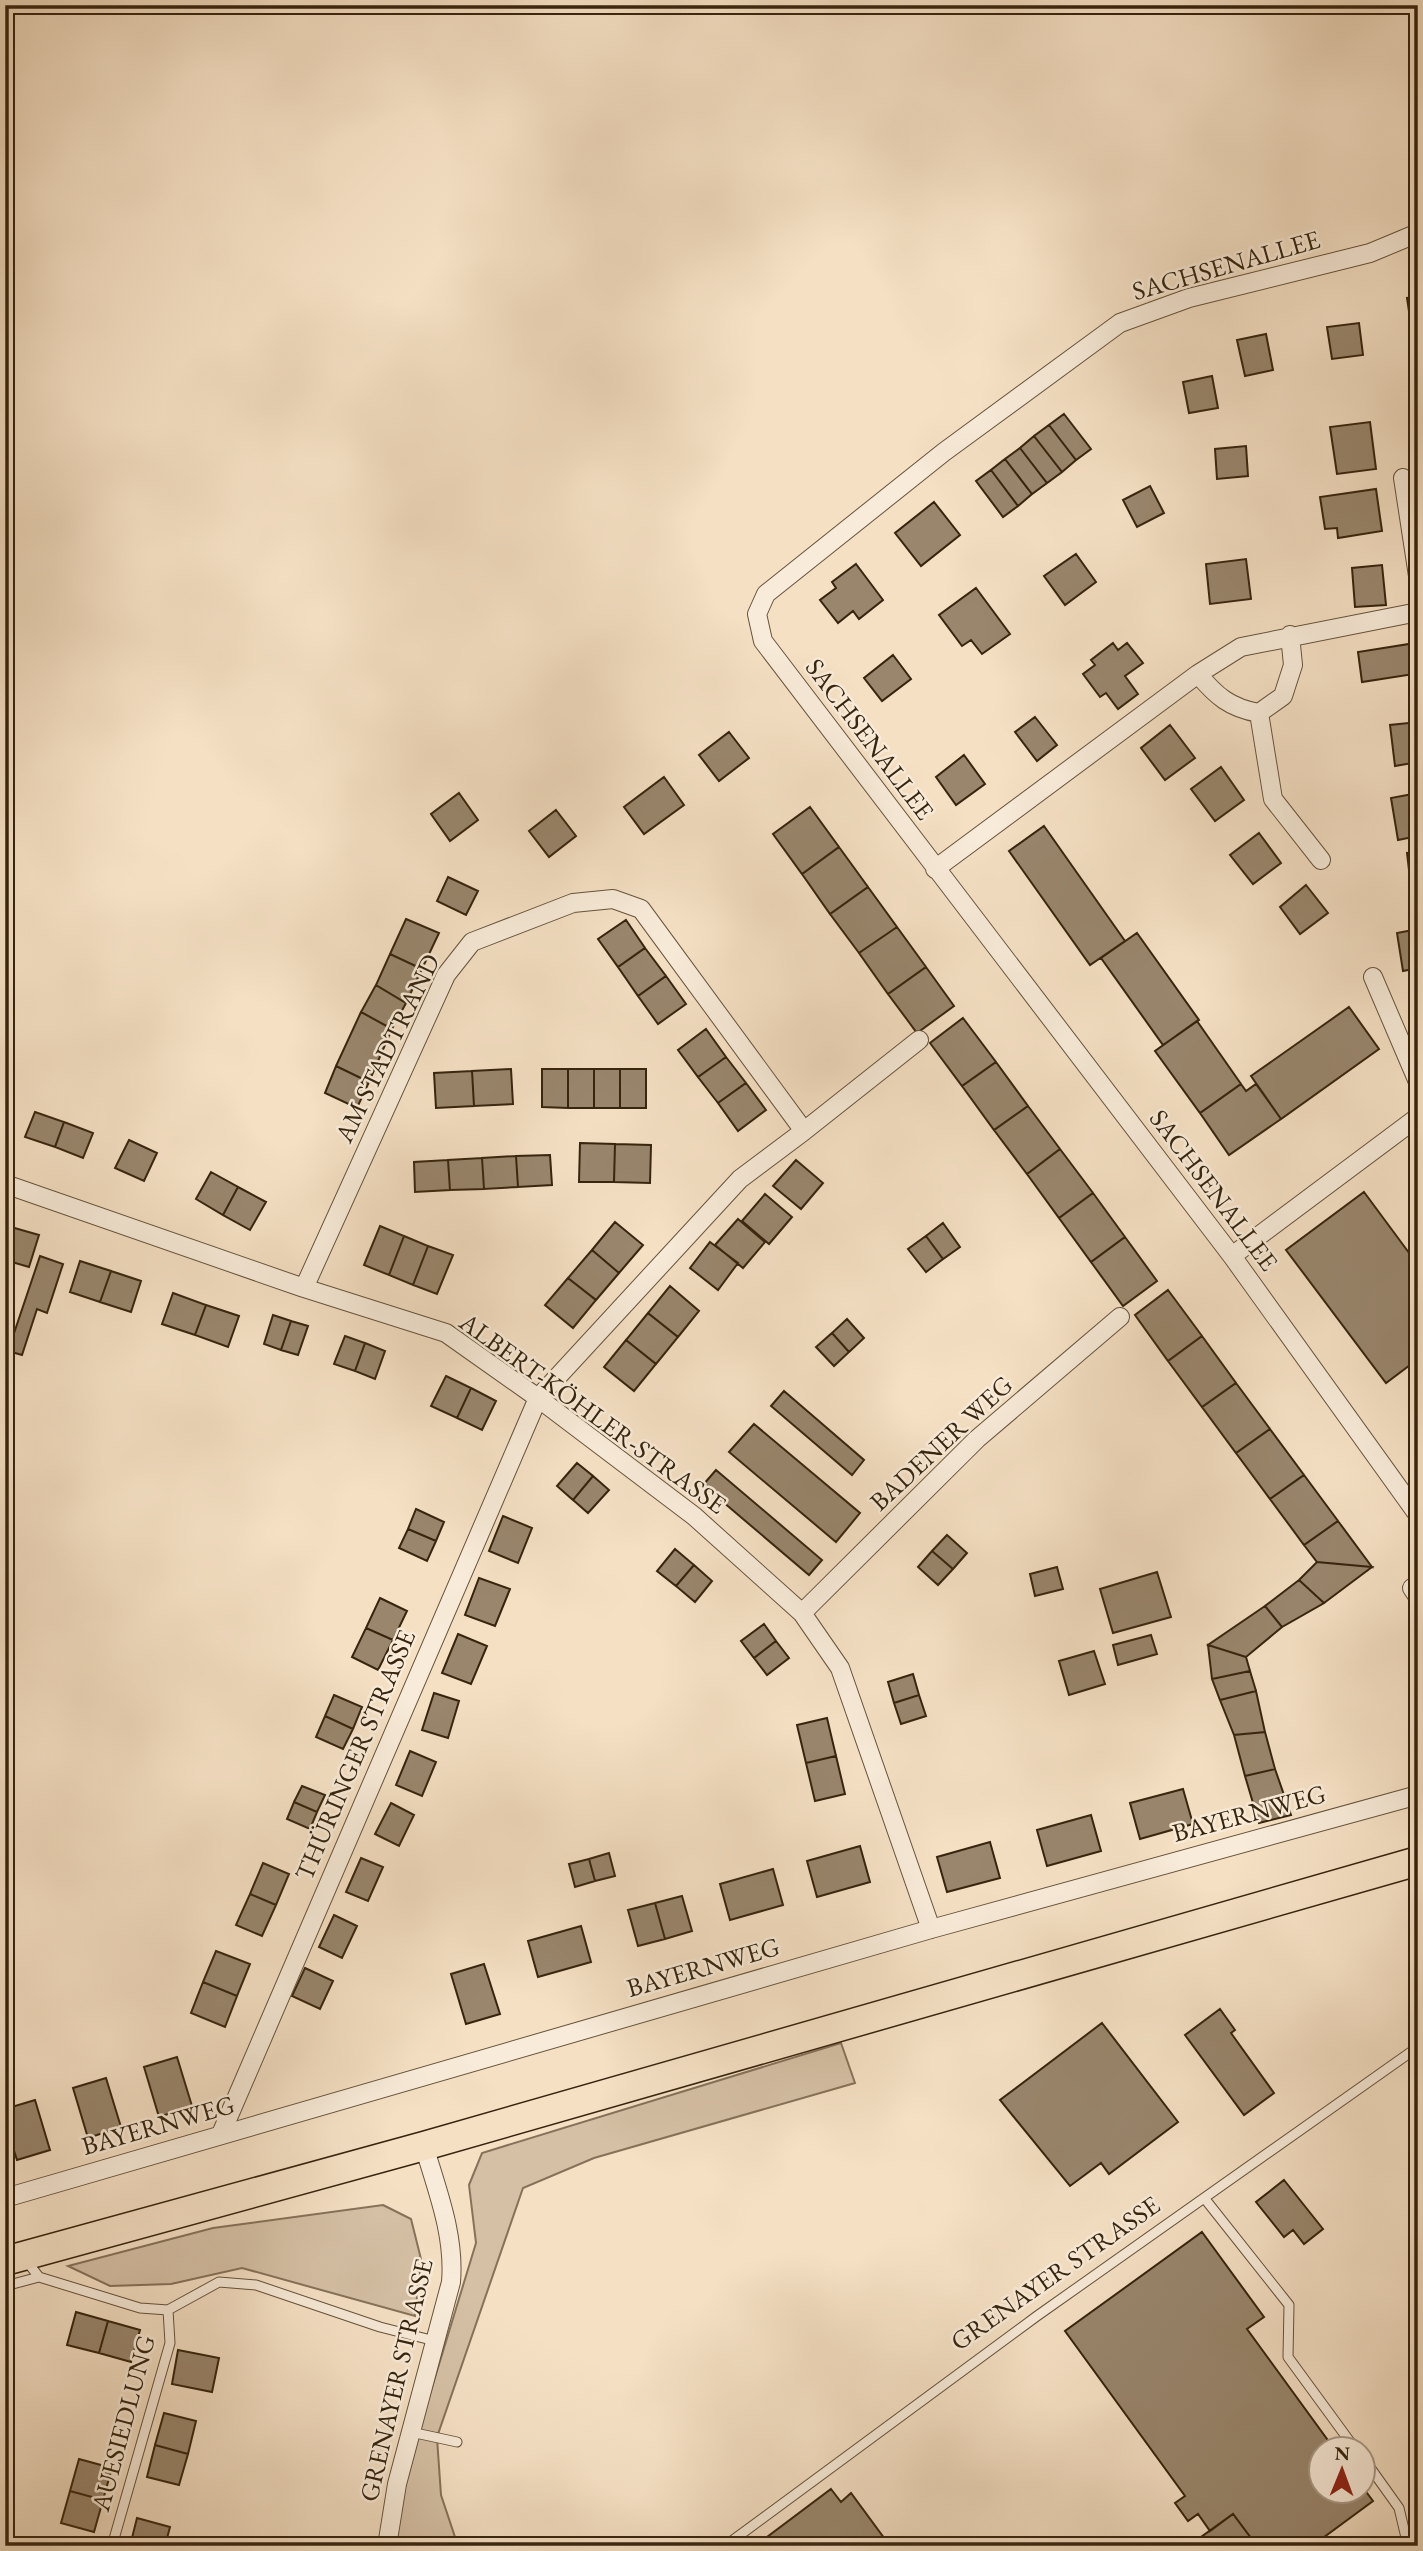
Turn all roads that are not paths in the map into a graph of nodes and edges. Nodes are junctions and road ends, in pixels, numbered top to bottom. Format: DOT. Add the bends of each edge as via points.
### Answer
graph roads {
  1 [pos="1418,233"];
  2 [pos="1403,478"];
  3 [pos="1418,576"];
  4 [pos="1418,612"];
  5 [pos="1290,635"];
  6 [pos="1198,674"];
  7 [pos="1259,713"];
  8 [pos="1321,860"];
  9 [pos="935,869"];
  10 [pos="1373,977"];
  11 [pos="919,1040"];
  12 [pos="1418,1082"];
  13 [pos="1418,1116"];
  14 [pos="804,1132"];
  15 [pos="5,1184"];
  16 [pos="1232,1256"];
  17 [pos="304,1288"];
  18 [pos="1120,1317"];
  19 [pos="538,1398"];
  20 [pos="1418,1516"];
  21 [pos="1418,1584"];
  22 [pos="1418,1597"];
  23 [pos="802,1613"];
  24 [pos="1418,1795"];
  25 [pos="1418,1861"];
  26 [pos="931,1929"];
  27 [pos="1418,2047"];
  28 [pos="221,2133"];
  29 [pos="424,2146"];
  30 [pos="5,2198"];
  31 [pos="1205,2199"];
  32 [pos="22,2265"];
  33 [pos="5,2286"];
  34 [pos="168,2310"];
  35 [pos="435,2341"];
  36 [pos="411,2432"];
  37 [pos="1346,2436"];
  38 [pos="457,2442"];
  39 [pos="1378,2479"];
  40 [pos="112,2546"];
  41 [pos="387,2546"];
  42 [pos="725,2546"];
  43 [pos="1408,2546"];
  1 -- 9 [label="street, SACHSENALLEE" via="1370,253 1189,298 1120,323 944,452 766,594 757,614 763,641"];
  2 -- 3 [label="street"];
  4 -- 5 [label="street"];
  5 -- 6 [label="street" via="1241,648"];
  5 -- 7 [label="street" via="1293,665 1283,696"];
  6 -- 7 [label="street" via="1214,694 1237,709"];
  6 -- 9 [label="street"];
  7 -- 8 [label="street" via="1273,799"];
  9 -- 16 [label="street, SACHSENALLEE"];
  10 -- 12 [label="street"];
  11 -- 14 [label="street"];
  13 -- 16 [label="street"];
  14 -- 17 [label="street, AM STADTRAND" via="641,909 613,899 573,903 472,942 446,975"];
  14 -- 19 [label="street" via="740,1179"];
  15 -- 17 [label="street, ALBERT-KÖHLER-STRASSE"];
  16 -- 20 [label="street, SACHSENALLEE"];
  17 -- 19 [label="street, ALBERT-KÖHLER-STRASSE" via="446,1333"];
  18 -- 23 [label="street, BADENER WEG" via="977,1439"];
  19 -- 23 [label="street, ALBERT-KÖHLER-STRASSE" via="694,1516"];
  19 -- 28 [label="street, THÜRINGER STRASSE"];
  21 -- 22 [label="street" via="1412,1588"];
  23 -- 26 [label="street, ALBERT-KÖHLER-STRASSE" via="840,1668"];
  24 -- 26 [label="street, BAYERNWEG"];
  25 -- 29 [label="main road"];
  26 -- 28 [label="street, BAYERNWEG"];
  27 -- 31 [label="lane, GRENAYER STRASSE"];
  28 -- 30 [label="street, BAYERNWEG"];
  29 -- 32 [label="main road"];
  29 -- 35 [label="street, GRENAYER STRASSE" via="453,2259"];
  31 -- 37 [label="lane" via="1289,2305 1288,2357"];
  31 -- 42 [label="lane, GRENAYER STRASSE" via="1037,2316"];
  32 -- 33 [label="lane"];
  32 -- 34 [label="lane, AUESIEDLUNG" via="140,2308"];
  34 -- 35 [label="lane, AUESIEDLUNG" via="219,2282 256,2285"];
  34 -- 40 [label="lane, AUESIEDLUNG" via="170,2343"];
  35 -- 36 [label="street, GRENAYER STRASSE"];
  36 -- 38 [label="lane"];
  36 -- 41 [label="street, GRENAYER STRASSE"];
  39 -- 43 [label="lane" via="1399,2508"];
}
